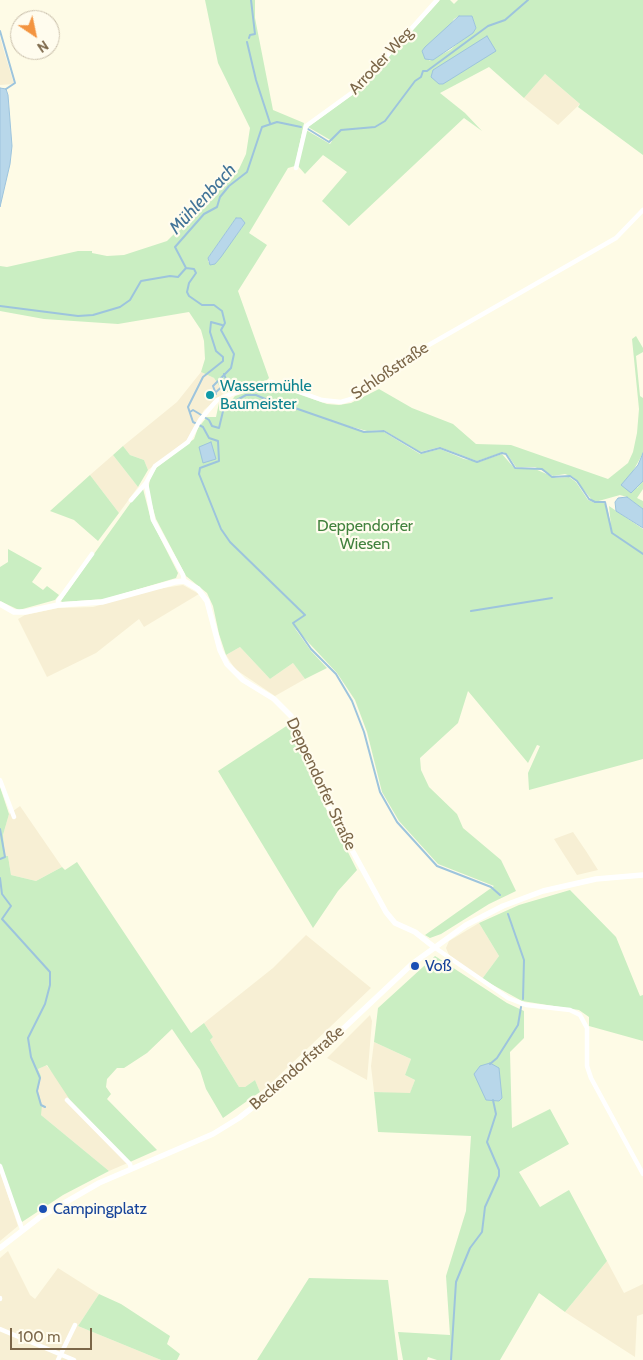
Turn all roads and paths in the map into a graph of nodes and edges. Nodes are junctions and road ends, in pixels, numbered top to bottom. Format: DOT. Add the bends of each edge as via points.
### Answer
graph roads {
  1 [pos="438,0"];
  2 [pos="296,168"];
  3 [pos="643,210"];
  4 [pos="146,483"];
  5 [pos="131,500"];
  6 [pos="92,554"];
  7 [pos="184,581"];
  8 [pos="0,604"];
  9 [pos="58,605"];
  10 [pos="0,780"];
  11 [pos="14,817"];
  12 [pos="643,875"];
  13 [pos="434,946"];
  14 [pos="67,1100"];
  15 [pos="0,1166"];
  16 [pos="131,1169"];
  17 [pos="643,1174"];
  18 [pos="22,1229"];
  19 [pos="0,1248"];
  20 [pos="75,1325"];
  21 [pos="0,1329"];
  22 [pos="61,1355"];
  23 [pos="58,1360"];
  24 [pos="74,1360"];
  1 -- 2 [label="street, Arroder Weg" via="357,88 306,126"];
  3 -- 4 [label="street, Schloßstraße" via="616,238 420,350 351,399 341,402 322,400 272,382 221,398 204,414 182,448 155,466"];
  4 -- 5 [label="street, Schloßstraße"];
  4 -- 7 [label="street" via="153,520"];
  6 -- 9 [label="street"];
  7 -- 9 [label="street" via="102,602"];
  7 -- 13 [label="street, Deppendorfer Straße" via="198,589 208,601 220,650 227,664 290,716 330,810 386,912 395,923"];
  8 -- 9 [label="street" via="19,612"];
  10 -- 11 [label="street"];
  12 -- 13 [label="street, Beckendorfstraße" via="596,879 527,896 483,915"];
  13 -- 16 [label="street, Beckendorfstraße" via="269,1097 213,1134"];
  13 -- 17 [label="street" via="514,1000 570,1010 580,1015 587,1028 588,1071"];
  14 -- 16 [label="street" via="130,1164"];
  15 -- 18 [label="street"];
  16 -- 18 [label="street, Beckendorfstraße" via="68,1200"];
  18 -- 19 [label="street, Beckendorfstraße"];
  20 -- 22 [label="street"];
  21 -- 22 [label="street"];
  22 -- 23 [label="street"];
  22 -- 24 [label="street"];
}
